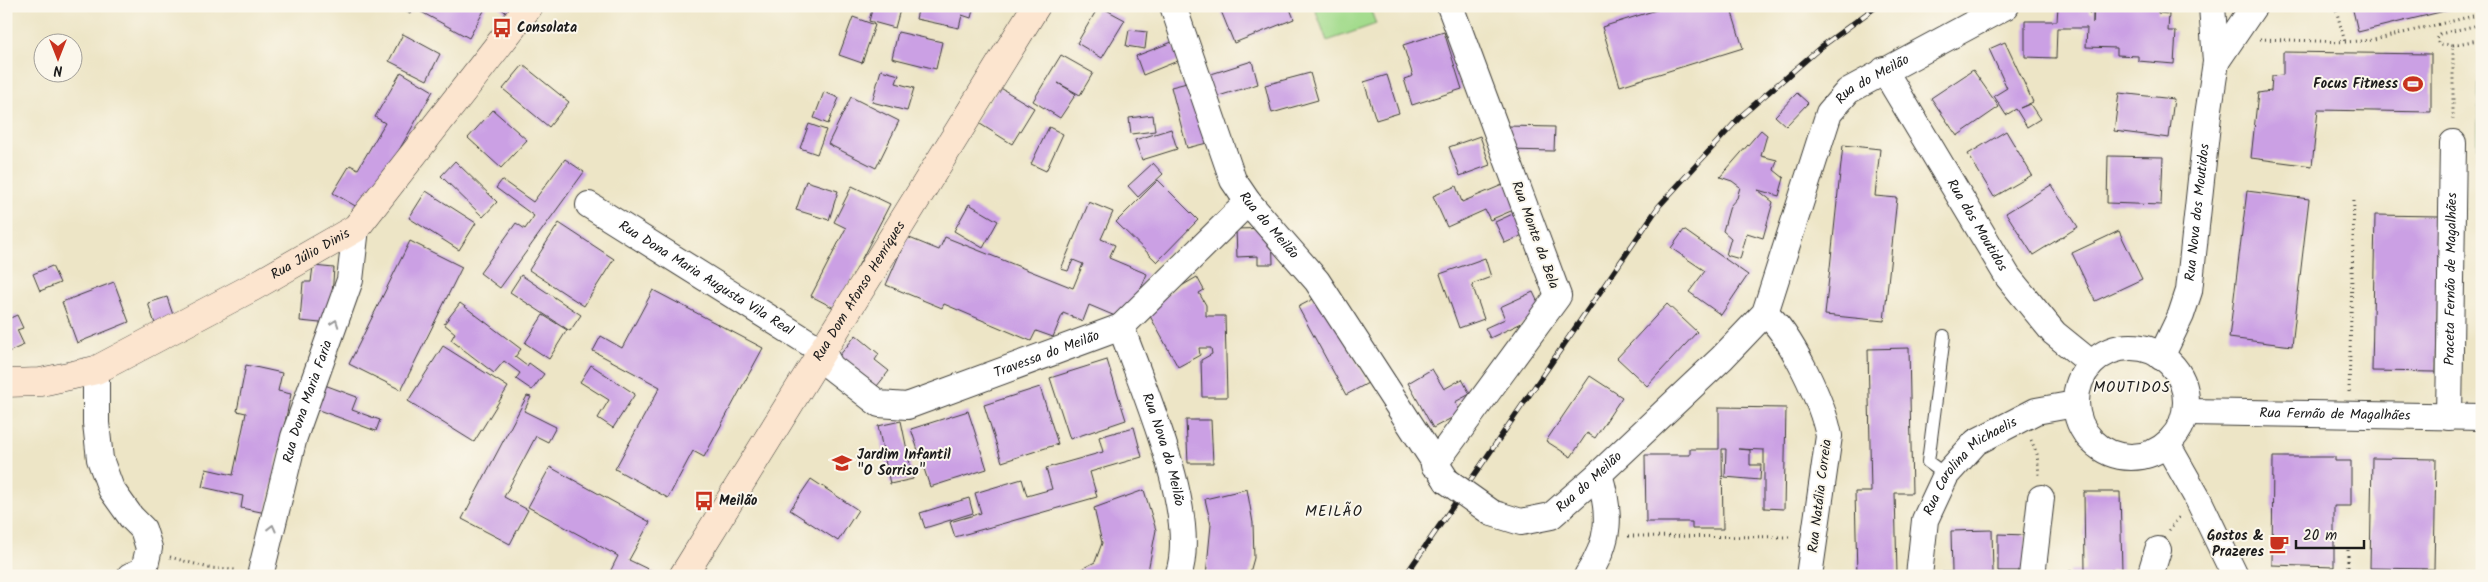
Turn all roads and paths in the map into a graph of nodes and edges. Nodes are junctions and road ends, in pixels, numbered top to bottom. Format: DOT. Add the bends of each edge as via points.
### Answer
graph roads {
  1 [pos="529,6"];
  2 [pos="1036,6"];
  3 [pos="1173,6"];
  4 [pos="1450,6"];
  5 [pos="2006,6"];
  6 [pos="2212,6"];
  7 [pos="2254,6"];
  8 [pos="2335,6"];
  9 [pos="2235,34"];
  10 [pos="2482,38"];
  11 [pos="2346,42"];
  12 [pos="2453,45"];
  13 [pos="2216,62"];
  14 [pos="1884,70"];
  15 [pos="2453,116"];
  16 [pos="2453,143"];
  17 [pos="2354,199"];
  18 [pos="1248,202"];
  19 [pos="589,205"];
  20 [pos="356,228"];
  21 [pos="1765,313"];
  22 [pos="1121,327"];
  23 [pos="1944,336"];
  24 [pos="822,351"];
  25 [pos="2161,357"];
  26 [pos="2091,363"];
  27 [pos="96,370"];
  28 [pos="6,382"];
  29 [pos="2075,404"];
  30 [pos="2187,412"];
  31 [pos="2349,416"];
  32 [pos="2022,417"];
  33 [pos="2449,417"];
  34 [pos="2482,417"];
  35 [pos="2168,446"];
  36 [pos="1441,473"];
  37 [pos="1599,474"];
  38 [pos="1946,475"];
  39 [pos="2041,498"];
  40 [pos="2198,499"];
  41 [pos="1606,536"];
  42 [pos="1814,537"];
  43 [pos="2348,548"];
  44 [pos="2158,550"];
  45 [pos="141,564"];
  46 [pos="261,574"];
  47 [pos="683,576"];
  48 [pos="1178,576"];
  49 [pos="1587,576"];
  50 [pos="1809,576"];
  51 [pos="1919,576"];
  52 [pos="2032,576"];
  53 [pos="2150,576"];
  54 [pos="2235,576"];
  55 [pos="2348,576"];
  1 -- 20 [label="main road, Rua Júlio Dinis"];
  2 -- 24 [label="main road, Rua Dom Afonso Henriques"];
  3 -- 18 [label="street, Rua do Meilão" via="1232,180"];
  4 -- 36 [label="street, Rua Monte da Bela" via="1558,296"];
  5 -- 14 [label="street, Rua do Meilão"];
  6 -- 13 [label="street, Rua Nova dos Moutidos"];
  7 -- 9 [label="street, Rua Nova dos Moutidos"];
  8 -- 11 [label="path"];
  9 -- 11 [label="path" via="2252,39"];
  9 -- 13 [label="street, Rua Nova dos Moutidos"];
  10 -- 12 [label="path"];
  11 -- 12 [label="path" via="2374,40 2477,15 2478,25 2440,34 2436,39 2439,44"];
  12 -- 15 [label="path"];
  13 -- 25 [label="street, Rua Nova dos Moutidos" via="2189,291"];
  14 -- 21 [label="street, Rua do Meilão" via="1848,91 1830,113"];
  14 -- 26 [label="street, Rua dos Moutidos" via="2008,277 2054,333"];
  16 -- 33 [label="street, Praceta Fernão de Magalhães"];
  17 -- 31 [label="path"];
  18 -- 22 [label="street, Travessa do Meilão"];
  18 -- 36 [label="street, Rua do Meilão" via="1317,281"];
  19 -- 24 [label="street, Rua Dona Maria Augusta Vila Real"];
  20 -- 27 [label="main road, Rua Júlio Dinis"];
  46 -- 20 [label="street, Rua Dona Maria Faria, one-way" via="294,437 350,280"];
  21 -- 37 [label="street, Rua do Meilão"];
  21 -- 42 [label="street, Rua Natália Correia" via="1784,334 1825,416 1829,436"];
  22 -- 24 [label="street, Travessa do Meilão" via="907,406 879,404 831,368"];
  22 -- 48 [label="street, Rua Nova do Meilão" via="1177,490 1183,526 1182,566"];
  23 -- 38 [label="lane" via="1928,462"];
  24 -- 47 [label="main road, Rua Dom Afonso Henriques"];
  25 -- 26 [label="street" via="2132,347 2110,352"];
  25 -- 30 [label="street" via="2179,378 2186,393"];
  26 -- 29 [label="street" via="2076,389"];
  27 -- 28 [label="main road, Rua Júlio Dinis" via="41,382"];
  27 -- 45 [label="street" via="100,459 111,489 143,529"];
  29 -- 32 [label="street, Rua Carolina Michaelis"];
  29 -- 35 [label="street" via="2079,422 2088,437 2101,448 2118,455 2135,456"];
  30 -- 31 [label="street, Rua Fernão de Magalhães"];
  30 -- 35 [label="street" via="2178,435"];
  31 -- 33 [label="street, Rua Fernão de Magalhães"];
  32 -- 38 [label="street, Rua Carolina Michaelis" via="1976,442"];
  32 -- 39 [label="path" via="2037,454"];
  33 -- 34 [label="street, Rua Fernão de Magalhães"];
  35 -- 40 [label="street"];
  36 -- 37 [label="street, Rua do Meilão, bridge" via="1492,513 1521,522 1550,516"];
  37 -- 41 [label="street" via="1607,500"];
  38 -- 51 [label="street, Rua Carolina Michaelis" via="1926,520"];
  39 -- 52 [label="street"];
  40 -- 44 [label="path" via="2174,521"];
  40 -- 54 [label="street"];
  41 -- 42 [label="path"];
  41 -- 49 [label="street"];
  42 -- 50 [label="street, Rua Natália Correia"];
  43 -- 55 [label="path"];
  44 -- 53 [label="street"];
  45 -- 46 [label="path" via="186,563"];
}
